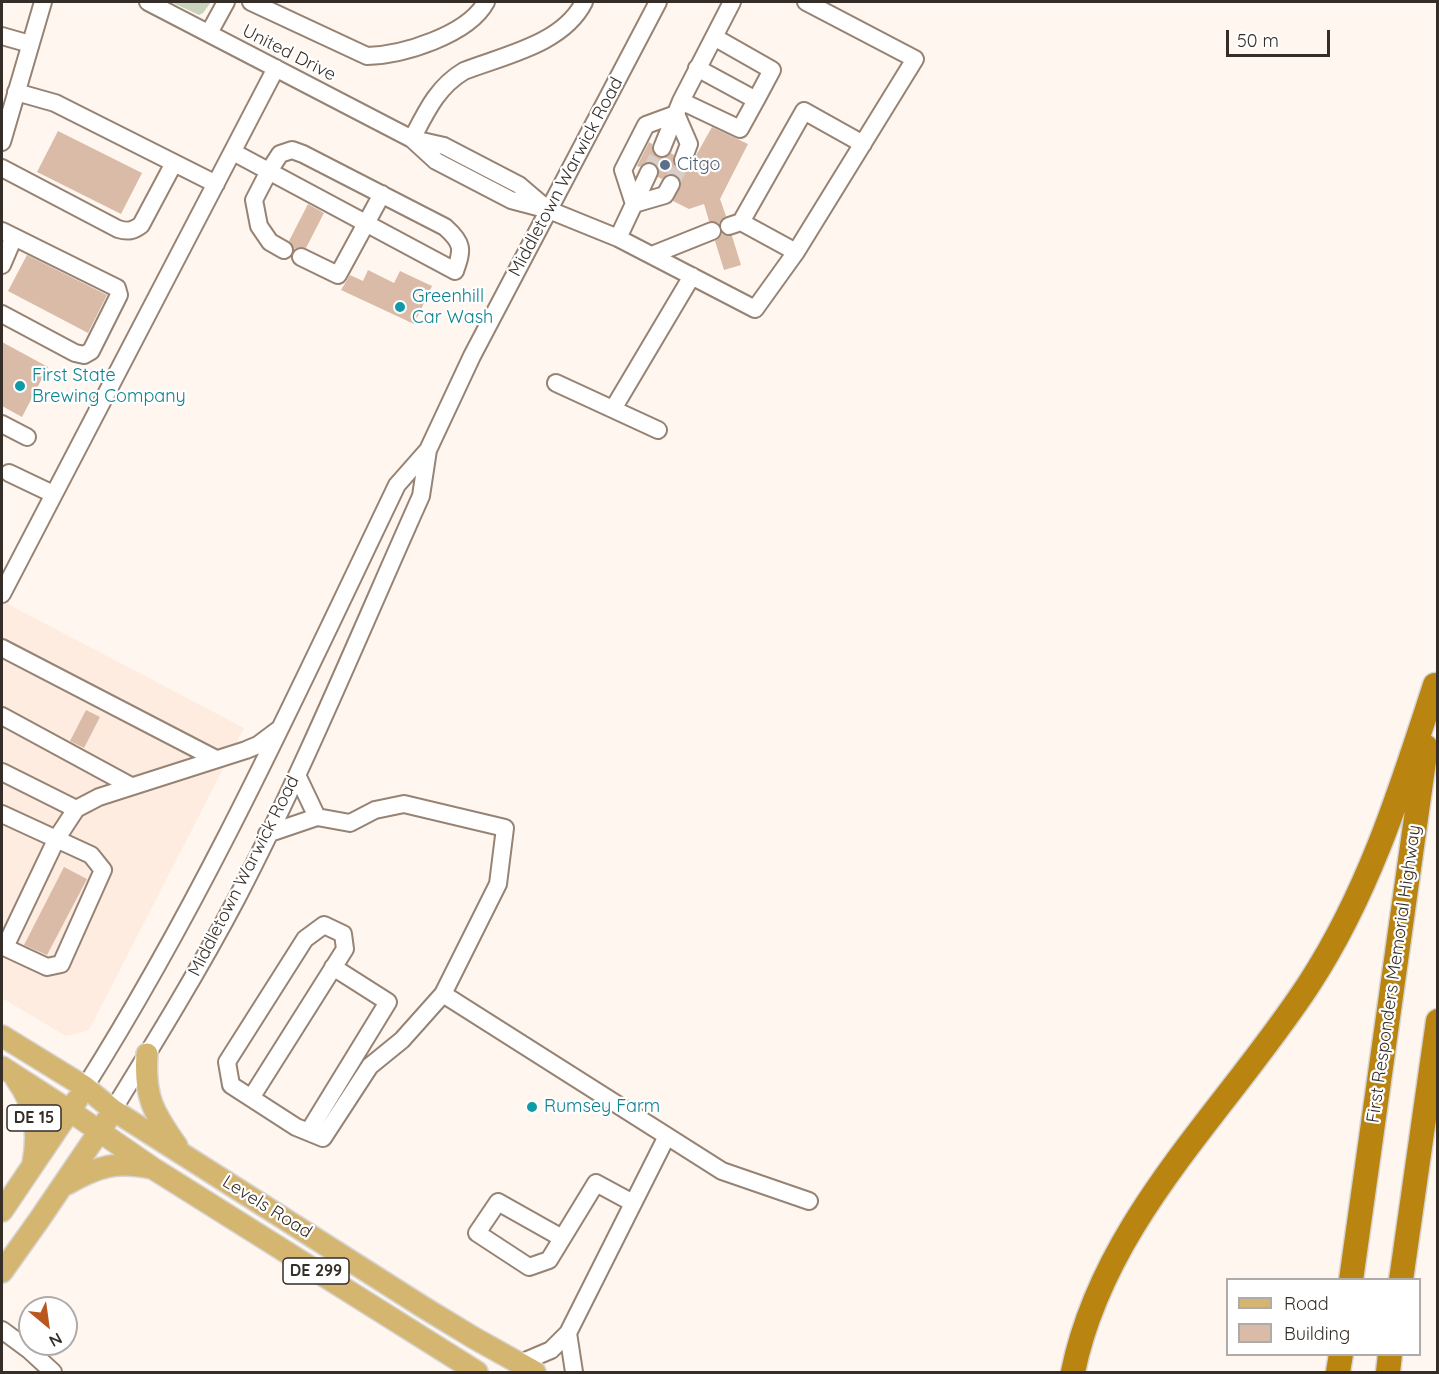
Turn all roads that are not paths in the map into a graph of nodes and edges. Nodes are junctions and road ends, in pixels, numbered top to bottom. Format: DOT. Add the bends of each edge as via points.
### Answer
graph roads {
  1 [pos="43,2"];
  2 [pos="150,2"];
  3 [pos="226,2"];
  4 [pos="251,2"];
  5 [pos="486,2"];
  6 [pos="584,2"];
  7 [pos="658,2"];
  8 [pos="732,2"];
  9 [pos="806,2"];
  10 [pos="209,33"];
  11 [pos="2,36"];
  12 [pos="714,37"];
  13 [pos="30,45"];
  14 [pos="276,68"];
  15 [pos="697,68"];
  16 [pos="16,92"];
  17 [pos="756,100"];
  18 [pos="679,107"];
  19 [pos="412,139"];
  20 [pos="2,140"];
  21 [pos="863,144"];
  22 [pos="662,148"];
  23 [pos="233,152"];
  24 [pos="683,160"];
  25 [pos="174,163"];
  26 [pos="2,168"];
  27 [pos="268,171"];
  28 [pos="649,172"];
  29 [pos="216,184"];
  30 [pos="671,184"];
  31 [pos="382,195"];
  32 [pos="634,204"];
  33 [pos="549,210"];
  34 [pos="367,224"];
  35 [pos="712,231"];
  36 [pos="8,234"];
  37 [pos="618,238"];
  38 [pos="284,250"];
  39 [pos="796,252"];
  40 [pos="652,255"];
  41 [pos="301,257"];
  42 [pos="2,265"];
  43 [pos="692,276"];
  44 [pos="2,314"];
  45 [pos="556,383"];
  46 [pos="613,409"];
  47 [pos="2,424"];
  48 [pos="658,430"];
  49 [pos="27,437"];
  50 [pos="428,450"];
  51 [pos="9,473"];
  52 [pos="53,494"];
  53 [pos="2,594"];
  54 [pos="2,648"];
  55 [pos="1436,676"];
  56 [pos="2,716"];
  57 [pos="281,728"];
  58 [pos="216,759"];
  59 [pos="2,772"];
  60 [pos="297,775"];
  61 [pos="131,786"];
  62 [pos="76,809"];
  63 [pos="2,814"];
  64 [pos="317,817"];
  65 [pos="267,834"];
  66 [pos="57,838"];
  67 [pos="3,947"];
  68 [pos="333,967"];
  69 [pos="443,994"];
  70 [pos="1437,1020"];
  71 [pos="2,1036"];
  72 [pos="147,1054"];
  73 [pos="7,1071"];
  74 [pos="85,1087"];
  75 [pos="251,1098"];
  76 [pos="113,1110"];
  77 [pos="70,1111"];
  78 [pos="100,1131"];
  79 [pos="309,1131"];
  80 [pos="667,1136"];
  81 [pos="183,1154"];
  82 [pos="32,1167"];
  83 [pos="154,1169"];
  84 [pos="61,1188"];
  85 [pos="808,1201"];
  86 [pos="633,1203"];
  87 [pos="2,1211"];
  88 [pos="562,1238"];
  89 [pos="2,1272"];
  90 [pos="1351,1278"];
  91 [pos="1401,1278"];
  92 [pos="2,1330"];
  93 [pos="568,1333"];
  94 [pos="1341,1356"];
  95 [pos="1390,1356"];
  96 [pos="527,1368"];
  97 [pos="52,1372"];
  98 [pos="477,1372"];
  99 [pos="574,1372"];
  100 [pos="1073,1372"];
  101 [pos="1338,1372"];
  102 [pos="1388,1372"];
  1 -- 13 [label="street"];
  2 -- 10 [label="street, United Drive"];
  3 -- 10 [label="street"];
  4 -- 5 [label="street" via="367,56 403,52 440,38 467,22"];
  6 -- 19 [label="street" via="572,21 543,41 453,78 433,99"];
  7 -- 33 [label="street, Middletown Warwick Road"];
  8 -- 12 [label="street"];
  9 -- 21 [label="street" via="915,59"];
  10 -- 14 [label="street, United Drive"];
  11 -- 13 [label="street"];
  12 -- 15 [label="street"];
  12 -- 17 [label="street" via="772,70"];
  13 -- 16 [label="street"];
  14 -- 19 [label="street, United Drive"];
  14 -- 23 [label="street"];
  15 -- 17 [label="street"];
  15 -- 18 [label="street"];
  16 -- 20 [label="street"];
  16 -- 25 [label="street" via="56,103"];
  17 -- 18 [label="street" via="740,129"];
  18 -- 22 [label="street"];
  18 -- 24 [label="street" via="689,144"];
  18 -- 32 [label="street" via="646,125 623,170"];
  19 -- 33 [label="street, United Drive" via="444,146 510,180"];
  21 -- 39 [label="street"];
  21 -- 39 [label="street" via="804,111 735,224"];
  23 -- 27 [label="street"];
  23 -- 29 [label="street"];
  25 -- 26 [label="street" via="141,225 127,232"];
  25 -- 29 [label="street"];
  27 -- 31 [label="street" via="280,154 292,150"];
  27 -- 34 [label="street"];
  27 -- 38 [label="street" via="255,200 259,226 270,242"];
  28 -- 32 [label="street"];
  29 -- 52 [label="street"];
  30 -- 32 [label="street" via="665,195"];
  31 -- 34 [label="street"];
  31 -- 34 [label="street" via="445,227 458,238 461,254 455,271"];
  32 -- 37 [label="street"];
  33 -- 37 [label="street, United Drive"];
  33 -- 50 [label="street, Middletown Warwick Road" via="472,356"];
  34 -- 41 [label="street" via="338,275"];
  35 -- 40 [label="street"];
  36 -- 42 [label="street"];
  36 -- 44 [label="street" via="117,288 119,295 91,351 84,355"];
  37 -- 40 [label="street, United Drive"];
  39 -- 43 [label="street, United Drive" via="755,309"];
  40 -- 43 [label="street, United Drive"];
  43 -- 46 [label="street"];
  45 -- 46 [label="street"];
  46 -- 48 [label="street"];
  47 -- 49 [label="street"];
  50 -- 57 [label="street, Middletown Warwick Road" via="397,485"];
  50 -- 60 [label="street, Middletown Warwick Road" via="421,496"];
  51 -- 52 [label="street"];
  52 -- 53 [label="street"];
  54 -- 58 [label="street"];
  55 -- 90 [label="highway, First Responders Memorial Highway"];
  55 -- 100 [label="highway" via="1393,813 1356,902 1308,985 1133,1226 1095,1299"];
  56 -- 61 [label="street"];
  57 -- 58 [label="street" via="258,745"];
  57 -- 74 [label="street, Middletown Warwick Road" via="205,880"];
  58 -- 61 [label="street"];
  59 -- 62 [label="street"];
  60 -- 64 [label="street"];
  60 -- 65 [label="street, Middletown Warwick Road"];
  61 -- 62 [label="street" via="99,796"];
  62 -- 66 [label="street"];
  63 -- 66 [label="street"];
  64 -- 65 [label="street"];
  64 -- 69 [label="street" via="350,823 375,810 404,804 505,828 498,885"];
  65 -- 72 [label="street, Middletown Warwick Road" via="237,897"];
  66 -- 67 [label="street"];
  66 -- 67 [label="street" via="91,855 103,870 61,964 47,967"];
  68 -- 75 [label="street"];
  68 -- 75 [label="street" via="345,949 343,934 324,925 305,939 227,1062 231,1085"];
  68 -- 79 [label="street" via="388,1002"];
  69 -- 79 [label="street" via="402,1040 370,1066 323,1138"];
  69 -- 80 [label="street"];
  70 -- 91 [label="highway"];
  71 -- 74 [label="main road, Levels Road"];
  72 -- 76 [label="street, Middletown Warwick Road"];
  72 -- 81 [label="main road" via="150,1100"];
  73 -- 77 [label="main road, Levels Road / DE 15"];
  73 -- 82 [label="main road, DE 15" via="28,1097 34,1117"];
  74 -- 76 [label="main road, Levels Road"];
  74 -- 77 [label="main road, Middletown Warwick Road"];
  75 -- 79 [label="street"];
  76 -- 78 [label="main road, Middletown Warwick Road"];
  76 -- 81 [label="main road, Levels Road / DE 299"];
  77 -- 78 [label="main road, Levels Road / DE 15"];
  77 -- 82 [label="main road, Middletown Warwick Road"];
  78 -- 83 [label="main road, Levels Road / DE 299"];
  78 -- 84 [label="main road, Middletown Warwick Road"];
  80 -- 85 [label="street" via="722,1171"];
  80 -- 86 [label="street"];
  81 -- 96 [label="main road, Levels Road / DE 299" via="465,1333"];
  82 -- 87 [label="main road, Middletown Warwick Road / DE 15"];
  83 -- 84 [label="main road, DE 299" via="134,1164 110,1165"];
  83 -- 98 [label="main road, Levels Road / DE 299"];
  84 -- 89 [label="main road, Middletown Warwick Road"];
  86 -- 88 [label="street" via="596,1183"];
  86 -- 93 [label="street"];
  88 -- 88 [label="street" via="549,1260 529,1267 477,1233 498,1202"];
  92 -- 97 [label="street"];
  93 -- 96 [label="street"];
  93 -- 99 [label="street"];
  94 -- 101 [label="highway"];
  95 -- 102 [label="highway"];
}
